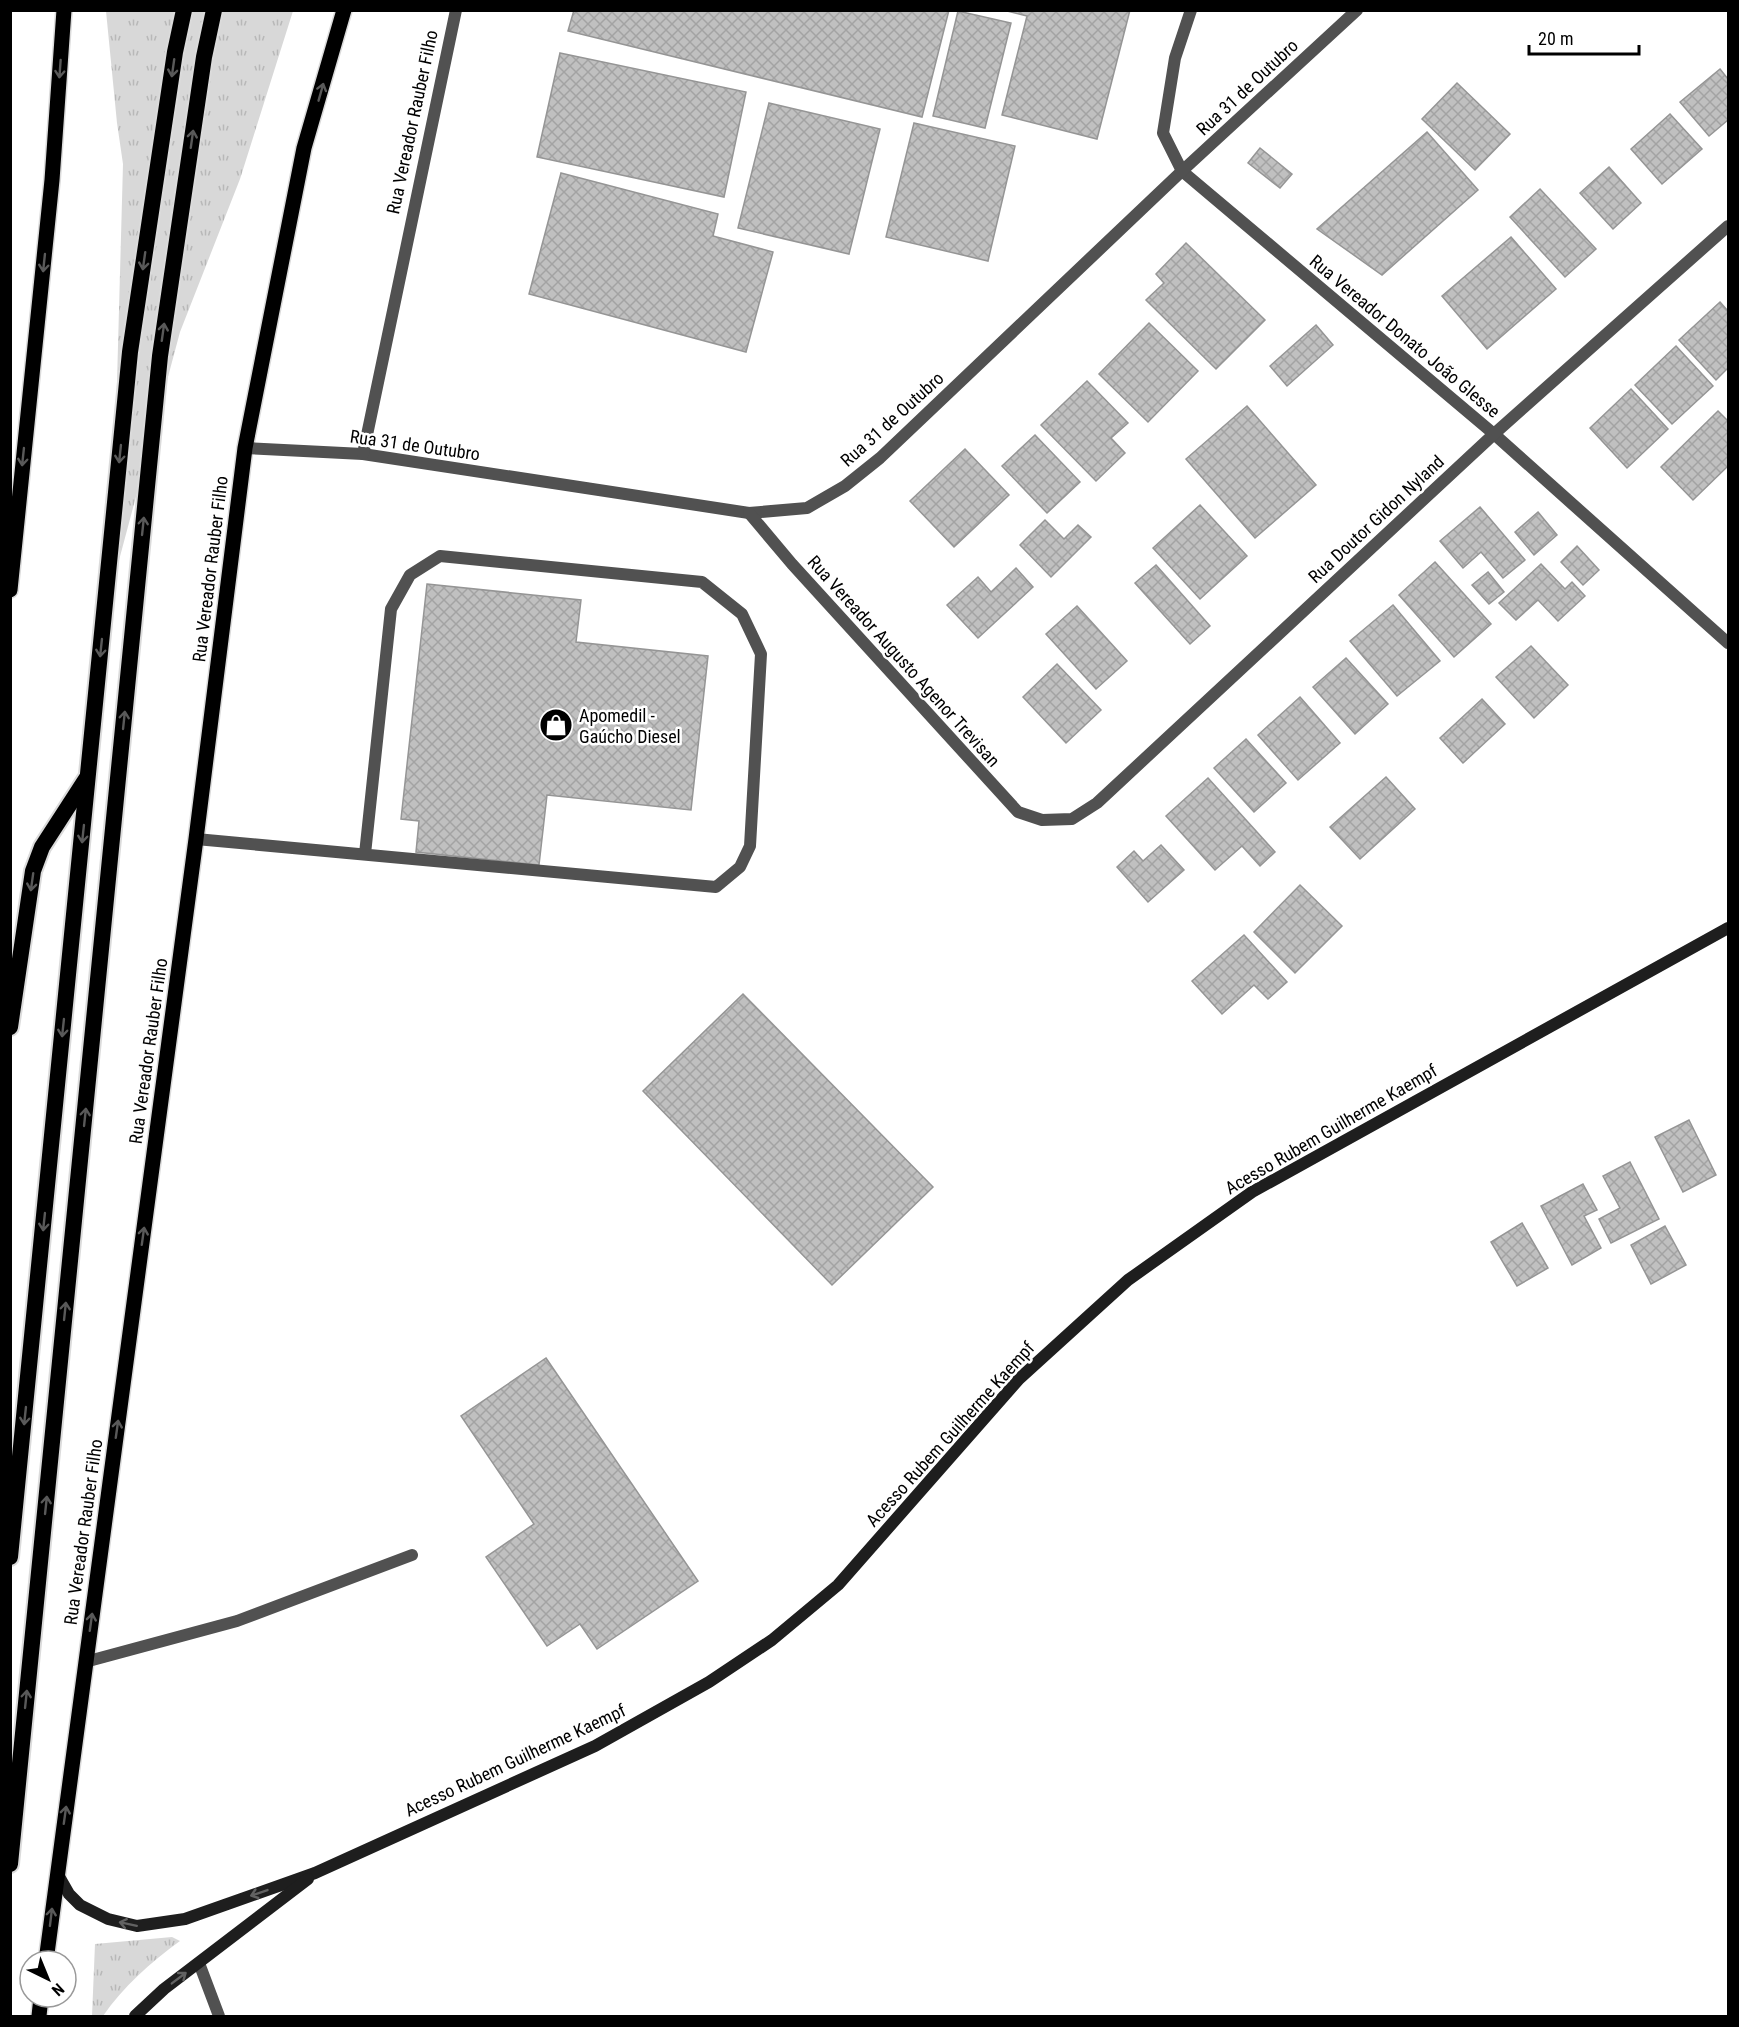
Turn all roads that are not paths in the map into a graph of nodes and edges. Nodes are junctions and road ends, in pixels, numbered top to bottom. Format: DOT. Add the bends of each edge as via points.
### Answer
graph roads {
  1 [pos="64,10"];
  2 [pos="184,10"];
  3 [pos="214,10"];
  4 [pos="344,10"];
  5 [pos="456,10"];
  6 [pos="1191,10"];
  7 [pos="1357,10"];
  8 [pos="1182,171"];
  9 [pos="1728,226"];
  10 [pos="1494,434"];
  11 [pos="245,448"];
  12 [pos="363,453"];
  13 [pos="749,513"];
  14 [pos="10,590"];
  15 [pos="1728,643"];
  16 [pos="89,776"];
  17 [pos="1042,820"];
  18 [pos="196,839"];
  19 [pos="365,854"];
  20 [pos="1728,928"];
  21 [pos="10,1027"];
  22 [pos="412,1556"];
  23 [pos="10,1557"];
  24 [pos="85,1662"];
  25 [pos="10,1864"];
  26 [pos="57,1873"];
  27 [pos="315,1874"];
  28 [pos="48,1949"];
  29 [pos="199,1963"];
  30 [pos="135,2016"];
  31 [pos="219,2016"];
  1 -- 14 [label="main road, one-way" via="52,180"];
  2 -- 16 [label="highway, one-way" via="130,352"];
  25 -- 3 [label="highway, one-way" via="160,356"];
  11 -- 4 [label="main road, Rua Vereador Rauber Filho, one-way" via="304,148"];
  5 -- 12 [label="street, Rua Vereador Rauber Filho"];
  6 -- 8 [label="street, Rua Vereador Donato João Glesse" via="1175,58 1163,133"];
  7 -- 8 [label="street, Rua 31 de Outubro"];
  8 -- 10 [label="street, Rua Vereador Donato João Glesse"];
  8 -- 13 [label="street, Rua 31 de Outubro" via="880,458 845,486 807,507"];
  9 -- 10 [label="street, Rua Doutor Gidon Nyland"];
  10 -- 15 [label="street, Rua Vereador Donato João Glesse"];
  10 -- 17 [label="street, Rua Doutor Gidon Nyland" via="1097,803 1072,819"];
  11 -- 12 [label="street, Rua 31 de Outubro"];
  11 -- 18 [label="main road, Rua Vereador Rauber Filho"];
  12 -- 13 [label="street, Rua 31 de Outubro"];
  13 -- 17 [label="street, Rua Vereador Augusto Agenor Trevisan" via="1018,812"];
  16 -- 21 [label="highway, one-way" via="42,848 33,871"];
  16 -- 23 [label="highway, one-way"];
  18 -- 19 [label="street"];
  24 -- 18 [label="main road, Rua Vereador Rauber Filho, one-way"];
  19 -- 19 [label="street" via="716,887 740,867 750,846 761,654 742,614 702,582 440,556 410,574 391,609"];
  20 -- 27 [label="main road, Acesso Rubem Guilherme Kaempf" via="1252,1192 1128,1280 1019,1379 838,1585 772,1640 709,1682 595,1746"];
  22 -- 24 [label="street" via="237,1621"];
  26 -- 24 [label="main road, Rua Vereador Rauber Filho, one-way"];
  27 -- 26 [label="main road, Acesso Rubem Guilherme Kaempf, one-way" via="185,1919 137,1926 108,1919 80,1905"];
  28 -- 26 [label="main road, Rua Vereador Rauber Filho, one-way"];
  27 -- 29 [label="main road, Acesso Rubem Guilherme Kaempf"];
  30 -- 29 [label="main road, Acesso Rubem Guilherme Kaempf, one-way"];
  29 -- 31 [label="street"];
}
